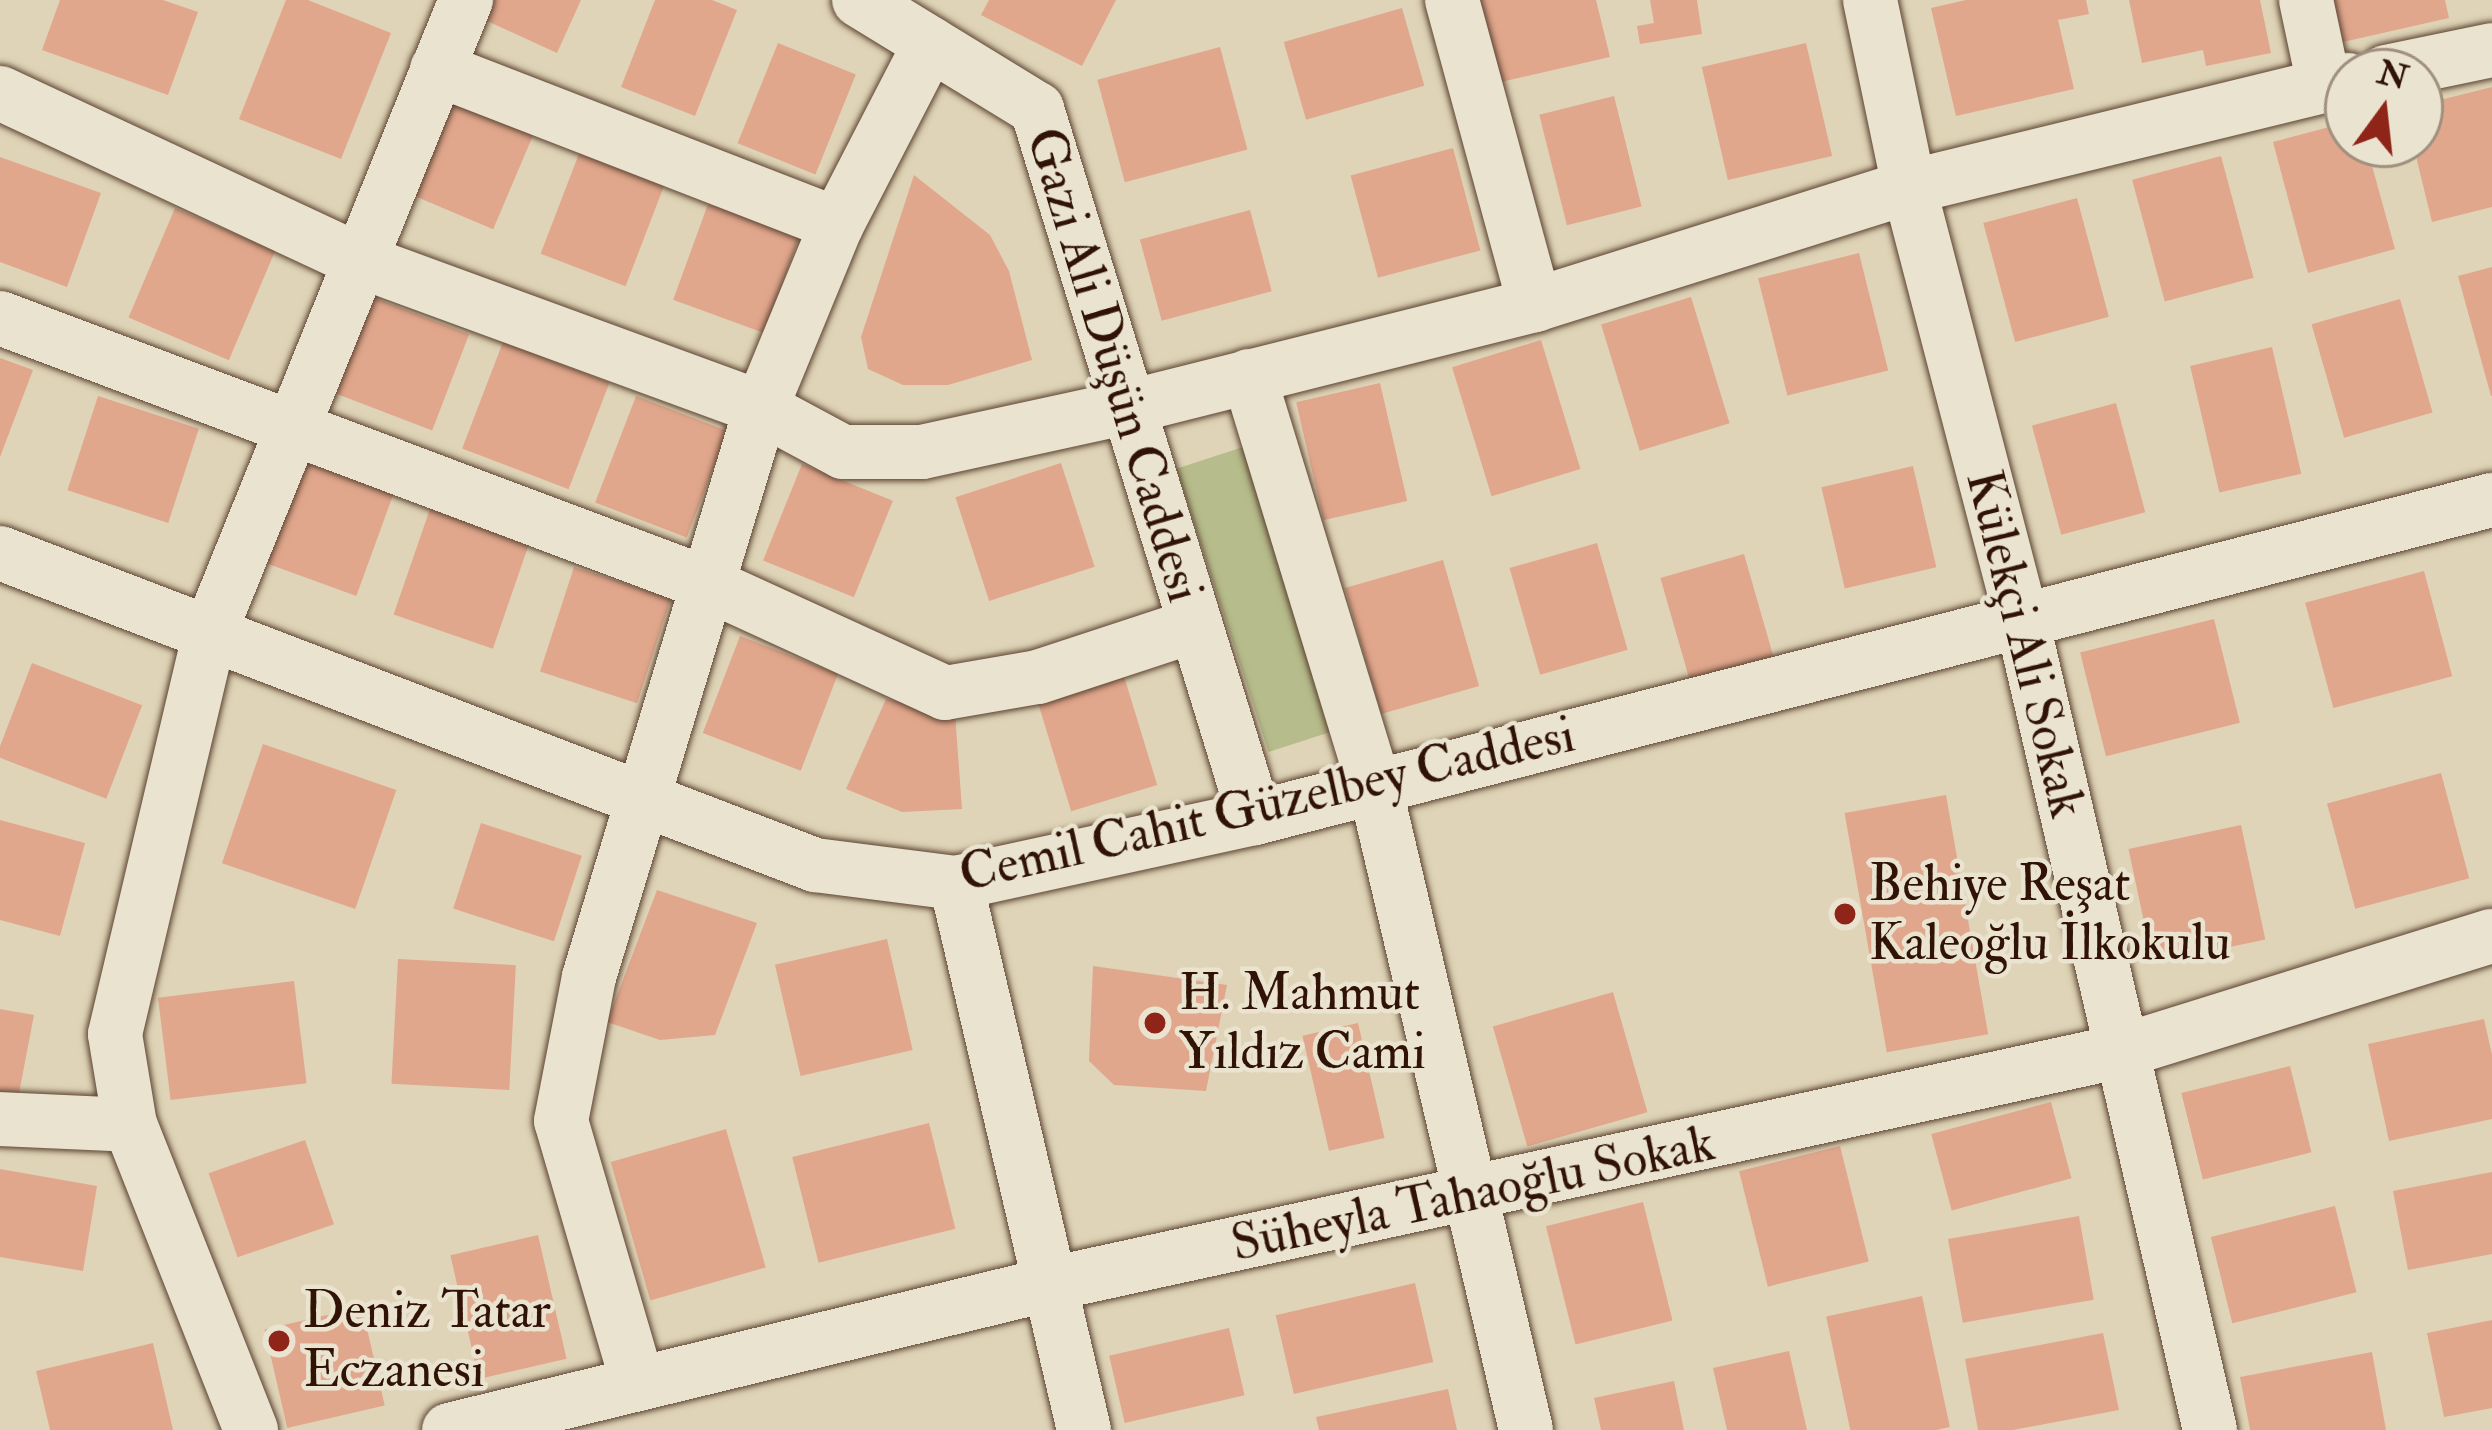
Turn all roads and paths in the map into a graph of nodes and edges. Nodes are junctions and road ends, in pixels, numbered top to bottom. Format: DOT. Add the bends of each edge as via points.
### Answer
graph roads {
  1 [pos="466,0"];
  2 [pos="1451,0"];
  3 [pos="1870,0"];
  4 [pos="2306,0"];
  5 [pos="898,17"];
  6 [pos="2324,49"];
  7 [pos="2492,50"];
  8 [pos="2444,60"];
  9 [pos="437,68"];
  10 [pos="2324,85"];
  11 [pos="0,93"];
  12 [pos="1909,187"];
  13 [pos="837,224"];
  14 [pos="360,261"];
  15 [pos="1535,304"];
  16 [pos="0,318"];
  17 [pos="1250,376"];
  18 [pos="1129,407"];
  19 [pos="761,408"];
  20 [pos="293,425"];
  21 [pos="2492,500"];
  22 [pos="0,553"];
  23 [pos="704,583"];
  24 [pos="2022,620"];
  25 [pos="1196,626"];
  26 [pos="210,632"];
  27 [pos="1375,787"];
  28 [pos="642,799"];
  29 [pos="1255,818"];
  30 [pos="956,883"];
  31 [pos="2492,936"];
  32 [pos="2122,1051"];
  33 [pos="0,1119"];
  34 [pos="130,1125"];
  35 [pos="1472,1196"];
  36 [pos="1046,1285"];
  37 [pos="638,1384"];
  38 [pos="251,1430"];
  39 [pos="448,1430"];
  40 [pos="1084,1430"];
  41 [pos="1526,1430"];
  42 [pos="2210,1430"];
  1 -- 9 [label="street"];
  2 -- 15 [label="street"];
  3 -- 12 [label="street, Külekçi Ali Sokak"];
  4 -- 6 [label="street"];
  5 -- 13 [label="street"];
  5 -- 18 [label="street, Gazi Ali Düşün Caddesi" via="1037,109"];
  7 -- 8 [label="street"];
  9 -- 13 [label="street"];
  9 -- 14 [label="street"];
  10 -- 12 [label="street"];
  11 -- 14 [label="street"];
  12 -- 15 [label="street"];
  12 -- 24 [label="street, Külekçi Ali Sokak"];
  13 -- 19 [label="street"];
  14 -- 19 [label="street"];
  14 -- 20 [label="street"];
  15 -- 17 [label="street"];
  16 -- 20 [label="street"];
  17 -- 18 [label="street"];
  17 -- 27 [label="street"];
  18 -- 19 [label="street" via="922,452 843,452"];
  18 -- 25 [label="street, Gazi Ali Düşün Caddesi"];
  19 -- 23 [label="street"];
  20 -- 23 [label="street"];
  20 -- 26 [label="street"];
  21 -- 24 [label="street, Cemil Cahit Güzelbey Caddesi"];
  22 -- 26 [label="street, Cemil Cahit Güzelbey Caddesi"];
  23 -- 25 [label="street" via="945,693 1038,677"];
  23 -- 28 [label="street"];
  24 -- 27 [label="street, Cemil Cahit Güzelbey Caddesi"];
  24 -- 32 [label="street, Külekçi Ali Sokak"];
  25 -- 29 [label="street, Gazi Ali Düşün Caddesi"];
  26 -- 28 [label="street, Cemil Cahit Güzelbey Caddesi"];
  26 -- 34 [label="street" via="115,1034"];
  27 -- 29 [label="street, Cemil Cahit Güzelbey Caddesi"];
  27 -- 35 [label="street"];
  28 -- 30 [label="street, Cemil Cahit Güzelbey Caddesi" via="815,865"];
  28 -- 37 [label="street" via="589,977 561,1121"];
  29 -- 30 [label="street, Cemil Cahit Güzelbey Caddesi"];
  30 -- 36 [label="street"];
  31 -- 32 [label="street, Süheyla Tahaoğlu Sokak"];
  32 -- 35 [label="street, Süheyla Tahaoğlu Sokak"];
  32 -- 42 [label="street, Külekçi Ali Sokak"];
  33 -- 34 [label="street"];
  34 -- 38 [label="street"];
  35 -- 36 [label="street, Süheyla Tahaoğlu Sokak"];
  35 -- 41 [label="street"];
  36 -- 37 [label="street, Süheyla Tahaoğlu Sokak"];
  36 -- 40 [label="street"];
  37 -- 39 [label="street, Süheyla Tahaoğlu Sokak"];
}
